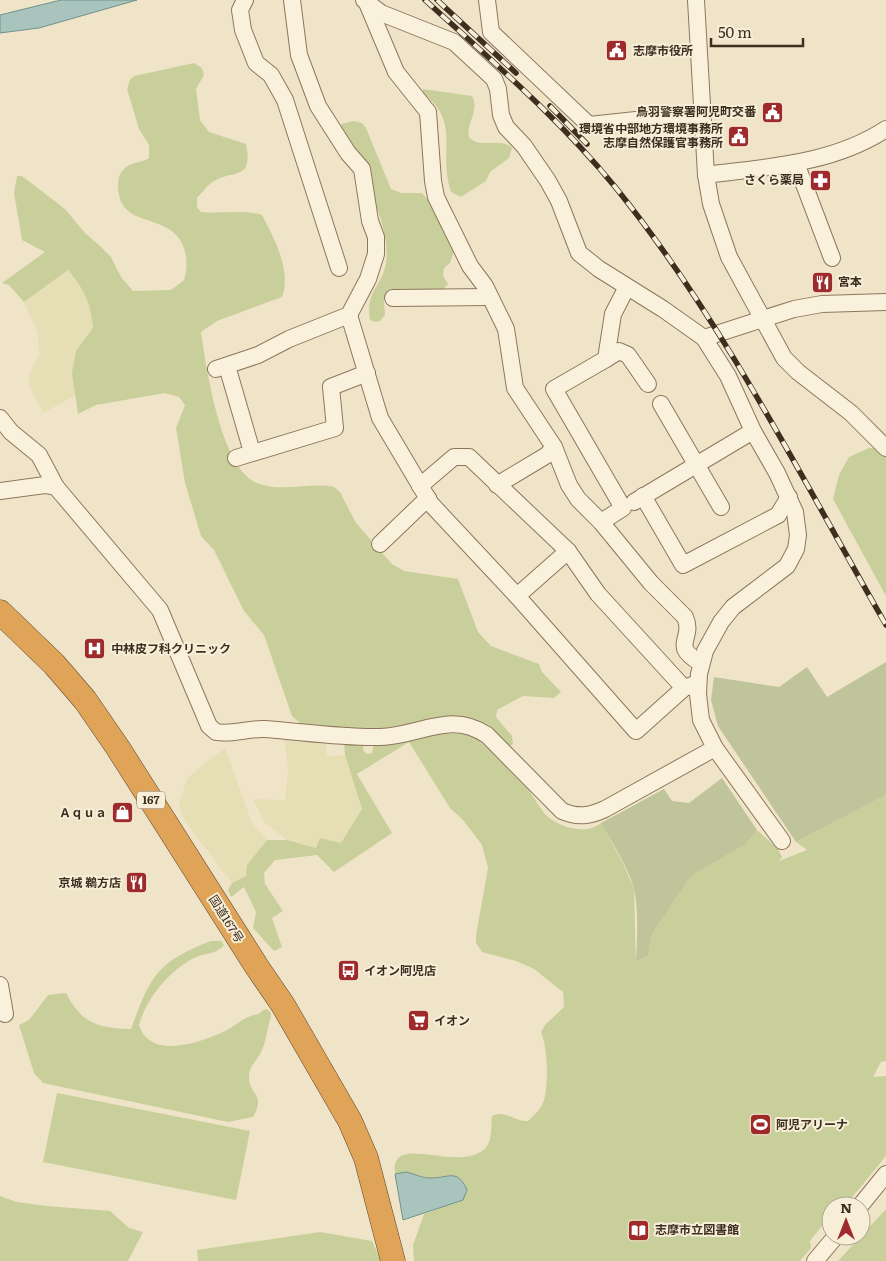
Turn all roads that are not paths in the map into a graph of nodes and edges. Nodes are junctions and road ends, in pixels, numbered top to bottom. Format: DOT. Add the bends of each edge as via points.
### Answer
graph roads {
  1 [pos="244,0"];
  2 [pos="292,0"];
  3 [pos="487,0"];
  4 [pos="696,0"];
  5 [pos="365,2"];
  6 [pos="702,113"];
  7 [pos="886,129"];
  8 [pos="796,163"];
  9 [pos="706,176"];
  10 [pos="832,258"];
  11 [pos="339,268"];
  12 [pos="627,287"];
  13 [pos="490,297"];
  14 [pos="393,298"];
  15 [pos="886,302"];
  16 [pos="349,315"];
  17 [pos="761,318"];
  18 [pos="704,338"];
  19 [pos="606,359"];
  20 [pos="367,374"];
  21 [pos="648,384"];
  22 [pos="661,404"];
  23 [pos="0,418"];
  24 [pos="753,431"];
  25 [pos="554,447"];
  26 [pos="886,448"];
  27 [pos="252,452"];
  28 [pos="236,458"];
  29 [pos="697,464"];
  30 [pos="497,485"];
  31 [pos="56,487"];
  32 [pos="0,491"];
  33 [pos="424,492"];
  34 [pos="643,496"];
  35 [pos="789,497"];
  36 [pos="721,507"];
  37 [pos="623,508"];
  38 [pos="601,522"];
  39 [pos="380,544"];
  40 [pos="568,551"];
  41 [pos="517,596"];
  42 [pos="0,612"];
  43 [pos="701,663"];
  44 [pos="691,685"];
  45 [pos="715,748"];
  46 [pos="782,841"];
  47 [pos="0,985"];
  48 [pos="5,1014"];
  49 [pos="886,1174"];
  50 [pos="868,1196"];
  51 [pos="828,1246"];
  52 [pos="393,1261"];
  53 [pos="815,1261"];
  1 -- 11 [label="street" via="240,10 243,30 256,63 271,75 285,100"];
  2 -- 16 [label="street" via="303,68 318,106 362,169 370,221 376,237 376,254 368,279"];
  3 -- 6 [label="street" via="491,32 589,125"];
  4 -- 6 [label="street"];
  5 -- 12 [label="street" via="394,20 454,42 480,63 494,79 506,127 537,162 559,201 579,253"];
  5 -- 13 [label="street" via="396,72 428,112 436,197 470,266"];
  6 -- 9 [label="street"];
  7 -- 8 [label="street" via="845,148"];
  8 -- 9 [label="street"];
  8 -- 10 [label="street"];
  9 -- 17 [label="street" via="720,235 742,286"];
  12 -- 18 [label="street"];
  12 -- 19 [label="street" via="613,314"];
  13 -- 14 [label="street"];
  13 -- 25 [label="street" via="506,329 515,388"];
  15 -- 17 [label="street" via="822,304"];
  16 -- 20 [label="street"];
  16 -- 27 [label="street" via="258,355 222,367"];
  17 -- 18 [label="street"];
  17 -- 26 [label="street" via="784,358 851,413"];
  18 -- 24 [label="street" via="728,376"];
  19 -- 21 [label="street" via="619,351 628,355"];
  19 -- 37 [label="street" via="554,389"];
  20 -- 27 [label="street" via="331,387 335,428"];
  20 -- 33 [label="street" via="380,418"];
  22 -- 29 [label="street"];
  23 -- 31 [label="street" via="38,455"];
  24 -- 29 [label="street"];
  24 -- 35 [label="street"];
  25 -- 30 [label="street" via="547,455"];
  25 -- 38 [label="street" via="569,485"];
  27 -- 28 [label="street"];
  29 -- 34 [label="street"];
  29 -- 36 [label="street"];
  30 -- 33 [label="street" via="469,457 454,457"];
  30 -- 40 [label="street"];
  31 -- 32 [label="street" via="45,485"];
  31 -- 45 [label="street" via="160,610 209,726 216,732 263,729 381,737 408,734 438,724 458,723 487,735 562,811 579,816 594,815"];
  33 -- 39 [label="street"];
  33 -- 41 [label="street"];
  34 -- 35 [label="street" via="683,565 778,515"];
  34 -- 37 [label="street"];
  35 -- 43 [label="street" via="798,524 798,543 793,557 780,573 734,608 711,639"];
  37 -- 38 [label="street"];
  38 -- 43 [label="street" via="651,583 685,617 686,652"];
  40 -- 41 [label="street"];
  40 -- 44 [label="street" via="598,594"];
  41 -- 44 [label="street" via="636,731"];
  42 -- 52 [label="highway, 国道167号 / 167" via="54,664 84,700 283,1004 350,1121 366,1158"];
  43 -- 44 [label="street"];
  44 -- 45 [label="street" via="701,720"];
  45 -- 46 [label="street"];
  47 -- 48 [label="street"];
  49 -- 50 [label="street"];
  51 -- 53 [label="street"];
}
